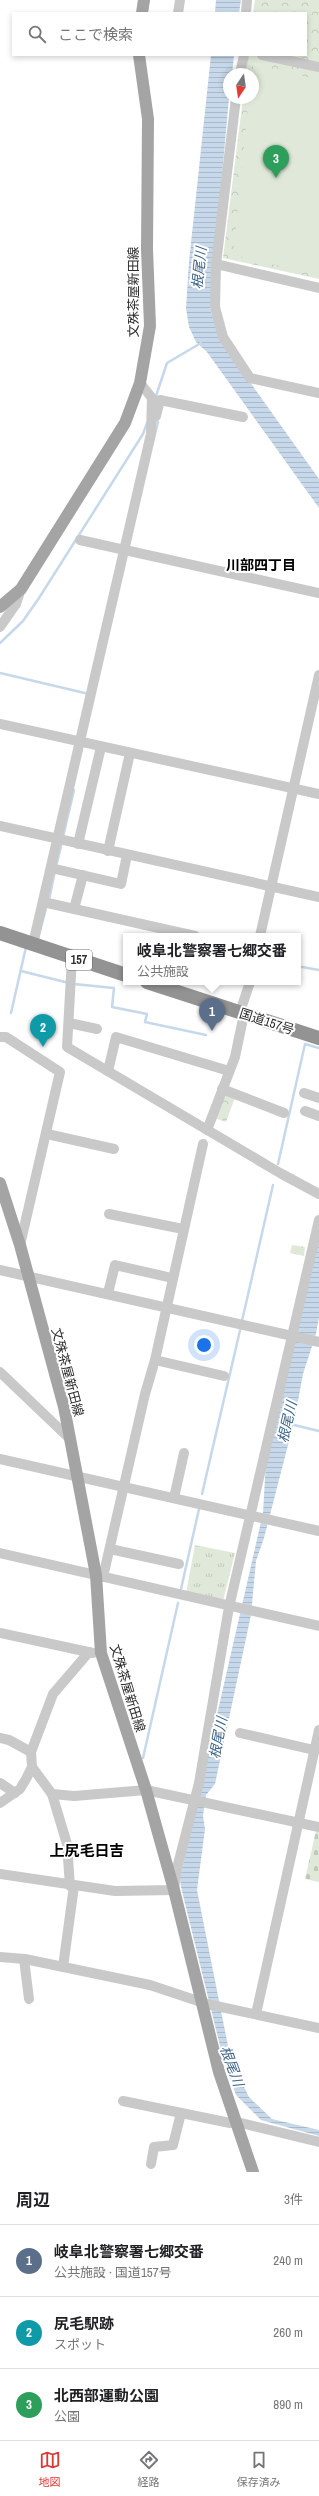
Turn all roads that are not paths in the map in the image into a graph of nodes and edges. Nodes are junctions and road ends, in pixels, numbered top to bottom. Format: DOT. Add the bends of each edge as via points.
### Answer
graph roads {
  1 [pos="180,0"];
  2 [pos="247,0"];
  3 [pos="178,12"];
  4 [pos="246,12"];
  5 [pos="139,56"];
  6 [pos="244,56"];
  7 [pos="267,56"];
  8 [pos="319,67"];
  9 [pos="241,68"];
  10 [pos="235,104"];
  11 [pos="216,264"];
  12 [pos="319,288"];
  13 [pos="140,383"];
  14 [pos="319,393"];
  15 [pos="242,417"];
  16 [pos="151,434"];
  17 [pos="80,540"];
  18 [pos="124,550"];
  19 [pos="22,589"];
  20 [pos="319,593"];
  21 [pos="0,607"];
  22 [pos="0,627"];
  23 [pos="319,675"];
  24 [pos="0,724"];
  25 [pos="80,742"];
  26 [pos="101,747"];
  27 [pos="130,753"];
  28 [pos="293,788"];
  29 [pos="319,794"];
  30 [pos="0,826"];
  31 [pos="58,839"];
  32 [pos="78,844"];
  33 [pos="108,851"];
  34 [pos="127,855"];
  35 [pos="51,868"];
  36 [pos="83,875"];
  37 [pos="272,887"];
  38 [pos="319,897"];
  39 [pos="44,902"];
  40 [pos="74,909"];
  41 [pos="0,933"];
  42 [pos="181,933"];
  43 [pos="261,933"];
  44 [pos="30,943"];
  45 [pos="72,958"];
  46 [pos="123,974"];
  47 [pos="156,985"];
  48 [pos="249,985"];
  49 [pos="242,1013"];
  50 [pos="69,1023"];
  51 [pos="97,1029"];
  52 [pos="0,1037"];
  53 [pos="319,1038"];
  54 [pos="108,1071"];
  55 [pos="229,1071"];
  56 [pos="222,1088"];
  57 [pos="304,1093"];
  58 [pos="319,1098"];
  59 [pos="305,1111"];
  60 [pos="284,1113"];
  61 [pos="319,1116"];
  62 [pos="207,1130"];
  63 [pos="46,1134"];
  64 [pos="203,1144"];
  65 [pos="114,1149"];
  66 [pos="0,1183"];
  67 [pos="319,1194"];
  68 [pos="109,1214"];
  69 [pos="319,1220"];
  70 [pos="183,1229"];
  71 [pos="20,1245"];
  72 [pos="0,1270"];
  73 [pos="28,1276"];
  74 [pos="172,1278"];
  75 [pos="108,1293"];
  76 [pos="166,1306"];
  77 [pos="293,1336"];
  78 [pos="318,1342"];
  79 [pos="155,1360"];
  80 [pos="0,1372"];
  81 [pos="224,1376"];
  82 [pos="70,1439"];
  83 [pos="184,1453"];
  84 [pos="0,1459"];
  85 [pos="78,1476"];
  86 [pos="124,1488"];
  87 [pos="174,1498"];
  88 [pos="250,1514"];
  89 [pos="319,1531"];
  90 [pos="110,1549"];
  91 [pos="0,1553"];
  92 [pos="179,1564"];
  93 [pos="100,1576"];
  94 [pos="233,1608"];
  95 [pos="319,1626"];
  96 [pos="0,1632"];
  97 [pos="95,1653"];
  98 [pos="319,1730"];
  99 [pos="240,1733"];
  100 [pos="0,1738"];
  101 [pos="314,1750"];
  102 [pos="31,1752"];
  103 [pos="32,1767"];
  104 [pos="314,1773"];
  105 [pos="0,1783"];
  106 [pos="146,1790"];
  107 [pos="15,1793"];
  108 [pos="52,1794"];
  109 [pos="196,1802"];
  110 [pos="0,1804"];
  111 [pos="298,1822"];
  112 [pos="319,1827"];
  113 [pos="0,1874"];
  114 [pos="72,1886"];
  115 [pos="174,1890"];
  116 [pos="0,1957"];
  117 [pos="24,1959"];
  118 [pos="63,1967"];
  119 [pos="29,1999"];
  120 [pos="204,2003"];
  121 [pos="256,2014"];
  122 [pos="319,2028"];
  123 [pos="123,2102"];
  124 [pos="181,2113"];
  125 [pos="237,2122"];
  126 [pos="319,2142"];
  127 [pos="250,2159"];
  128 [pos="151,2164"];
  129 [pos="247,2172"];
  130 [pos="253,2172"];
  1 -- 3 [label="street"];
  2 -- 4 [label="street"];
  5 -- 13 [label="main road, 文殊茶屋新田線" via="148,119 147,249 150,326"];
  6 -- 9 [label="street"];
  7 -- 8 [label="street"];
  10 -- 11 [label="street"];
  11 -- 12 [label="street"];
  11 -- 14 [label="street" via="215,307 223,337 250,378"];
  13 -- 16 [label="street" via="152,398"];
  13 -- 19 [label="main road, 文殊茶屋新田線" via="125,423"];
  15 -- 16 [label="street" via="160,400"];
  16 -- 18 [label="street"];
  17 -- 18 [label="street"];
  18 -- 20 [label="street"];
  18 -- 25 [label="street"];
  19 -- 21 [label="main road, 文殊茶屋新田線"];
  19 -- 22 [label="street" via="16,604"];
  23 -- 28 [label="street"];
  24 -- 25 [label="street"];
  25 -- 26 [label="street"];
  25 -- 31 [label="street"];
  26 -- 27 [label="street"];
  26 -- 32 [label="street"];
  27 -- 28 [label="street"];
  27 -- 33 [label="street"];
  28 -- 29 [label="street"];
  28 -- 37 [label="street"];
  30 -- 31 [label="street"];
  31 -- 32 [label="street"];
  31 -- 35 [label="street"];
  32 -- 33 [label="street"];
  33 -- 34 [label="street"];
  34 -- 36 [label="street" via="121,884"];
  34 -- 37 [label="street"];
  35 -- 36 [label="street"];
  35 -- 39 [label="street"];
  36 -- 40 [label="street"];
  37 -- 38 [label="street"];
  37 -- 43 [label="street"];
  39 -- 40 [label="street"];
  39 -- 44 [label="street"];
  40 -- 42 [label="street"];
  41 -- 44 [label="highway, 157"];
  44 -- 45 [label="highway, 157"];
  45 -- 46 [label="highway, 157"];
  45 -- 50 [label="street"];
  47 -- 49 [label="highway, 国道157号"];
  48 -- 49 [label="street"];
  49 -- 53 [label="highway, 国道157号"];
  49 -- 55 [label="street"];
  50 -- 51 [label="street"];
  50 -- 54 [label="street" via="67,1047"];
  52 -- 63 [label="street" via="6,1037 60,1072"];
  54 -- 55 [label="street" via="116,1037"];
  54 -- 62 [label="street"];
  55 -- 56 [label="street"];
  56 -- 60 [label="street"];
  56 -- 62 [label="street"];
  57 -- 58 [label="street"];
  59 -- 61 [label="street"];
  62 -- 67 [label="street"];
  63 -- 65 [label="street"];
  63 -- 71 [label="street"];
  64 -- 70 [label="street"];
  66 -- 71 [label="main road, 文殊茶屋新田線"];
  68 -- 70 [label="street"];
  69 -- 77 [label="street"];
  70 -- 74 [label="street"];
  71 -- 73 [label="main road, 文殊茶屋新田線"];
  72 -- 73 [label="street"];
  73 -- 75 [label="street"];
  73 -- 82 [label="main road, 文殊茶屋新田線" via="64,1407"];
  74 -- 75 [label="street" via="115,1265"];
  74 -- 76 [label="street"];
  75 -- 76 [label="street"];
  76 -- 77 [label="street"];
  76 -- 79 [label="street"];
  77 -- 78 [label="street"];
  77 -- 88 [label="street"];
  79 -- 81 [label="street"];
  79 -- 86 [label="street"];
  80 -- 82 [label="street"];
  82 -- 85 [label="main road, 文殊茶屋新田線"];
  83 -- 87 [label="street"];
  84 -- 85 [label="street"];
  85 -- 86 [label="street"];
  85 -- 93 [label="main road, 文殊茶屋新田線"];
  86 -- 87 [label="street"];
  86 -- 90 [label="street"];
  87 -- 88 [label="street"];
  88 -- 89 [label="street"];
  88 -- 94 [label="street"];
  90 -- 92 [label="street"];
  90 -- 93 [label="street"];
  91 -- 93 [label="street"];
  93 -- 94 [label="street"];
  93 -- 97 [label="main road, 文殊茶屋新田線"];
  94 -- 95 [label="street"];
  94 -- 109 [label="street"];
  96 -- 97 [label="street"];
  97 -- 102 [label="street" via="53,1694"];
  97 -- 106 [label="main road, 文殊茶屋新田線"];
  98 -- 101 [label="street"];
  99 -- 101 [label="street"];
  100 -- 102 [label="street"];
  101 -- 104 [label="street"];
  102 -- 103 [label="street"];
  103 -- 107 [label="street"];
  103 -- 108 [label="street"];
  104 -- 111 [label="street"];
  105 -- 107 [label="street"];
  106 -- 108 [label="street" via="74,1796"];
  106 -- 109 [label="street"];
  106 -- 115 [label="main road, 文殊茶屋新田線"];
  107 -- 110 [label="street"];
  108 -- 114 [label="street" via="68,1844"];
  109 -- 111 [label="street"];
  109 -- 115 [label="street" via="177,1868"];
  111 -- 112 [label="street"];
  111 -- 121 [label="street"];
  113 -- 114 [label="street"];
  114 -- 115 [label="street" via="115,1891"];
  114 -- 118 [label="street"];
  115 -- 120 [label="main road, 文殊茶屋新田線"];
  116 -- 117 [label="street"];
  117 -- 118 [label="street"];
  117 -- 119 [label="street"];
  118 -- 120 [label="street" via="150,1985"];
  120 -- 121 [label="street"];
  120 -- 125 [label="main road, 文殊茶屋新田線" via="219,2072"];
  121 -- 122 [label="street"];
  123 -- 124 [label="street"];
  124 -- 125 [label="street" via="230,2123"];
  124 -- 128 [label="street" via="173,2145 154,2147"];
  125 -- 126 [label="street"];
  125 -- 127 [label="main road, 文殊茶屋新田線"];
  127 -- 129 [label="street"];
  127 -- 130 [label="main road, 文殊茶屋新田線"];
}
